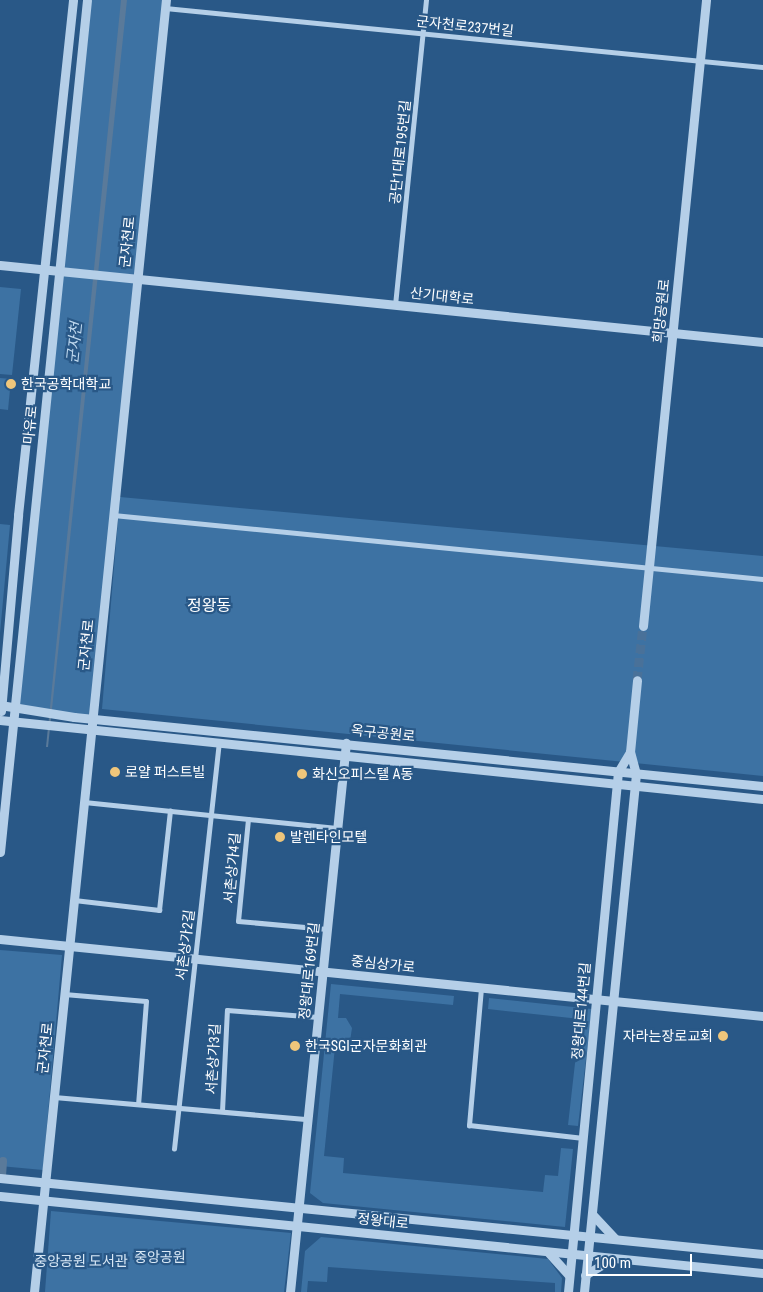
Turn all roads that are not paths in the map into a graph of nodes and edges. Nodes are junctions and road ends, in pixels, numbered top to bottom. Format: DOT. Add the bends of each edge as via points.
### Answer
graph roads {
  1 [pos="74,0"];
  2 [pos="87,0"];
  3 [pos="426,0"];
  4 [pos="706,0"];
  5 [pos="165,4"];
  6 [pos="423,33"];
  7 [pos="700,61"];
  8 [pos="763,67"];
  9 [pos="0,266"];
  10 [pos="44,270"];
  11 [pos="59,271"];
  12 [pos="137,279"];
  13 [pos="396,305"];
  14 [pos="672,333"];
  15 [pos="763,342"];
  16 [pos="113,515"];
  17 [pos="649,568"];
  18 [pos="763,579"];
  19 [pos="643,626"];
  20 [pos="638,680"];
  21 [pos="1,705"];
  22 [pos="15,707"];
  23 [pos="93,717"];
  24 [pos="0,719"];
  25 [pos="14,721"];
  26 [pos="91,729"];
  27 [pos="219,743"];
  28 [pos="346,743"];
  29 [pos="630,752"];
  30 [pos="344,756"];
  31 [pos="618,772"];
  32 [pos="636,774"];
  33 [pos="616,785"];
  34 [pos="763,786"];
  35 [pos="634,787"];
  36 [pos="763,800"];
  37 [pos="84,802"];
  38 [pos="170,811"];
  39 [pos="212,815"];
  40 [pos="248,819"];
  41 [pos="337,828"];
  42 [pos="0,852"];
  43 [pos="74,900"];
  44 [pos="327,929"];
  45 [pos="0,939"];
  46 [pos="69,946"];
  47 [pos="195,959"];
  48 [pos="323,972"];
  49 [pos="481,988"];
  50 [pos="64,994"];
  51 [pos="596,999"];
  52 [pos="613,1001"];
  53 [pos="763,1016"];
  54 [pos="318,1017"];
  55 [pos="54,1097"];
  56 [pos="138,1104"];
  57 [pos="178,1108"];
  58 [pos="222,1111"];
  59 [pos="308,1119"];
  60 [pos="583,1138"];
  61 [pos="174,1149"];
  62 [pos="0,1178"];
  63 [pos="45,1183"];
  64 [pos="0,1196"];
  65 [pos="44,1201"];
  66 [pos="298,1208"];
  67 [pos="592,1214"];
  68 [pos="296,1226"];
  69 [pos="574,1235"];
  70 [pos="589,1237"];
  71 [pos="615,1240"];
  72 [pos="548,1252"];
  73 [pos="572,1254"];
  74 [pos="763,1254"];
  75 [pos="588,1255"];
  76 [pos="613,1258"];
  77 [pos="763,1273"];
  78 [pos="586,1275"];
  79 [pos="570,1277"];
  80 [pos="34,1292"];
  81 [pos="290,1292"];
  82 [pos="568,1292"];
  83 [pos="584,1292"];
  1 -- 10 [label="street, 마유로"];
  2 -- 11 [label="street, 마유로"];
  3 -- 6 [label="street, 공단1대로195번길"];
  4 -- 7 [label="street, 희망공원로"];
  5 -- 6 [label="street, 군자천로237번길"];
  5 -- 12 [label="street, 군자천로"];
  6 -- 7 [label="street, 군자천로237번길"];
  6 -- 13 [label="street, 공단1대로195번길"];
  7 -- 8 [label="street, 군자천로237번길"];
  7 -- 14 [label="street, 희망공원로"];
  9 -- 10 [label="street"];
  10 -- 11 [label="street"];
  10 -- 21 [label="street, 마유로"];
  11 -- 12 [label="street, 산기대학로"];
  11 -- 22 [label="street, 마유로"];
  12 -- 13 [label="street, 산기대학로"];
  12 -- 16 [label="street, 군자천로"];
  13 -- 14 [label="street, 산기대학로"];
  14 -- 15 [label="street, 산기대학로"];
  14 -- 17 [label="street, 희망공원로"];
  16 -- 17 [label="street"];
  16 -- 23 [label="street, 군자천로"];
  17 -- 18 [label="street"];
  17 -- 19 [label="street, 희망공원로"];
  20 -- 29 [label="street"];
  21 -- 22 [label="street, 옥구공원로"];
  21 -- 24 [label="street, 마유로"];
  22 -- 23 [label="street, 옥구공원로"];
  22 -- 25 [label="street, 마유로"];
  23 -- 26 [label="street, 군자천로"];
  23 -- 28 [label="street, 옥구공원로"];
  24 -- 25 [label="street, 옥구공원로"];
  25 -- 26 [label="street, 옥구공원로"];
  25 -- 42 [label="street, 마유로"];
  26 -- 27 [label="street, 옥구공원로"];
  26 -- 37 [label="street, 군자천로"];
  27 -- 30 [label="street, 옥구공원로"];
  27 -- 39 [label="street, 서촌상가2길"];
  28 -- 30 [label="street, 정왕대로169번길"];
  28 -- 31 [label="street, 옥구공원로"];
  29 -- 31 [label="street"];
  29 -- 32 [label="street"];
  30 -- 33 [label="street, 옥구공원로"];
  30 -- 41 [label="street, 정왕대로169번길"];
  31 -- 32 [label="street, 옥구공원로"];
  31 -- 33 [label="street, 정왕대로144번길"];
  32 -- 34 [label="street, 옥구공원로"];
  32 -- 35 [label="street"];
  33 -- 35 [label="street, 옥구공원로"];
  33 -- 51 [label="street, 정왕대로144번길"];
  35 -- 36 [label="street, 옥구공원로"];
  35 -- 52 [label="street"];
  37 -- 38 [label="street, 서촌상가4길"];
  37 -- 43 [label="street, 군자천로"];
  38 -- 39 [label="street, 서촌상가4길"];
  38 -- 43 [label="street" via="159,910"];
  39 -- 40 [label="street, 서촌상가4길"];
  39 -- 47 [label="street, 서촌상가2길"];
  40 -- 41 [label="street, 서촌상가4길"];
  40 -- 44 [label="street, 서촌상가4길" via="238,921"];
  41 -- 44 [label="street, 정왕대로169번길"];
  43 -- 46 [label="street, 군자천로"];
  44 -- 48 [label="street, 정왕대로169번길"];
  45 -- 46 [label="street, 중심상가로"];
  46 -- 47 [label="street, 중심상가로"];
  46 -- 50 [label="street, 군자천로"];
  47 -- 48 [label="street, 중심상가로"];
  47 -- 57 [label="street, 서촌상가2길"];
  48 -- 49 [label="street, 중심상가로"];
  48 -- 54 [label="street, 정왕대로169번길"];
  49 -- 51 [label="street, 중심상가로"];
  49 -- 60 [label="street" via="469,1126"];
  50 -- 55 [label="street, 군자천로"];
  50 -- 56 [label="street" via="146,1001"];
  51 -- 52 [label="street, 중심상가로"];
  51 -- 60 [label="street, 정왕대로144번길"];
  52 -- 53 [label="street, 중심상가로"];
  52 -- 67 [label="street"];
  54 -- 58 [label="street, 서촌상가3길" via="228,1010"];
  54 -- 59 [label="street, 정왕대로169번길"];
  55 -- 56 [label="street, 서촌상가3길"];
  55 -- 63 [label="street, 군자천로"];
  56 -- 57 [label="street, 서촌상가3길"];
  57 -- 58 [label="street, 서촌상가3길"];
  57 -- 61 [label="street, 서촌상가2길"];
  58 -- 59 [label="street, 서촌상가3길"];
  59 -- 66 [label="street, 정왕대로169번길"];
  60 -- 69 [label="street, 정왕대로144번길"];
  62 -- 63 [label="street, 정왕대로"];
  63 -- 65 [label="street, 군자천로"];
  63 -- 66 [label="street, 정왕대로"];
  64 -- 65 [label="street, 정왕대로"];
  65 -- 68 [label="street, 정왕대로"];
  65 -- 80 [label="street, 군자천로"];
  66 -- 68 [label="street, 정왕대로169번길"];
  66 -- 69 [label="street, 정왕대로"];
  67 -- 70 [label="street"];
  67 -- 71 [label="street"];
  68 -- 72 [label="street, 정왕대로"];
  68 -- 81 [label="street, 정왕대로169번길"];
  69 -- 70 [label="street, 정왕대로"];
  69 -- 73 [label="street, 정왕대로144번길"];
  70 -- 71 [label="street, 정왕대로"];
  70 -- 75 [label="street"];
  71 -- 74 [label="street, 정왕대로"];
  72 -- 73 [label="street, 정왕대로"];
  72 -- 79 [label="street"];
  73 -- 75 [label="street, 정왕대로"];
  73 -- 79 [label="street, 정왕대로144번길"];
  75 -- 76 [label="street, 정왕대로"];
  75 -- 78 [label="street"];
  76 -- 77 [label="street, 정왕대로"];
  76 -- 78 [label="street"];
  78 -- 83 [label="street"];
  79 -- 82 [label="street, 정왕대로144번길"];
}
